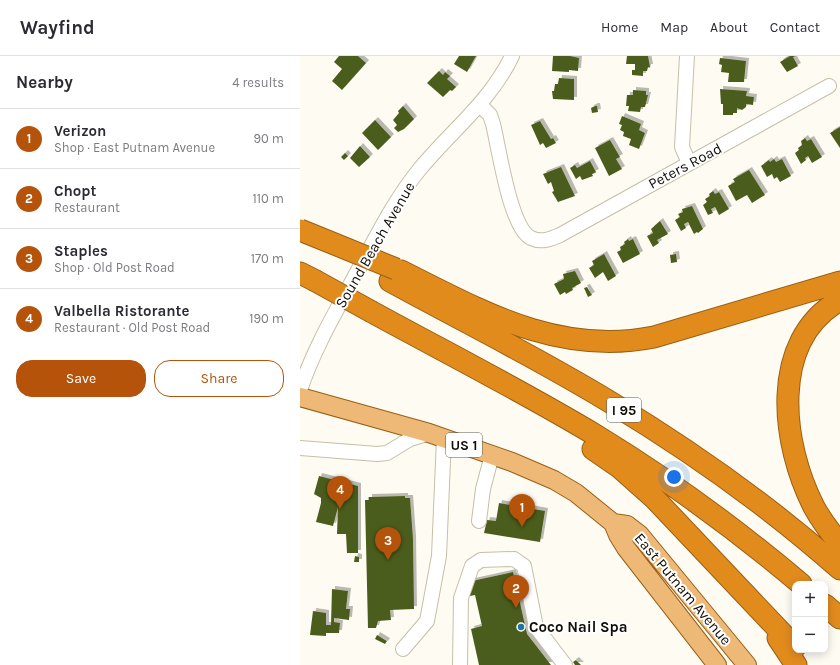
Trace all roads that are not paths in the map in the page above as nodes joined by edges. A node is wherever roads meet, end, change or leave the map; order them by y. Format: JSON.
{"nodes":[{"id":1,"x":512,"y":56,"type":"edge"},
{"id":2,"x":687,"y":56,"type":"edge"},
{"id":3,"x":829,"y":86,"type":"dead end"},
{"id":4,"x":480,"y":105,"type":"junction"},
{"id":5,"x":689,"y":163,"type":"junction"},
{"id":6,"x":300,"y":231,"type":"edge"},
{"id":7,"x":393,"y":275,"type":"junction"},
{"id":8,"x":307,"y":277,"type":"edge"},
{"id":9,"x":840,"y":282,"type":"edge"},
{"id":10,"x":840,"y":300,"type":"edge"},
{"id":11,"x":483,"y":372,"type":"junction"},
{"id":12,"x":300,"y":390,"type":"edge"},
{"id":13,"x":300,"y":397,"type":"edge"},
{"id":14,"x":436,"y":435,"type":"junction"},
{"id":15,"x":300,"y":448,"type":"edge"},
{"id":16,"x":492,"y":455,"type":"junction"},
{"id":17,"x":479,"y":521,"type":"dead end"},
{"id":18,"x":613,"y":522,"type":"junction"},
{"id":19,"x":840,"y":544,"type":"edge"},
{"id":20,"x":840,"y":569,"type":"edge"},
{"id":21,"x":797,"y":581,"type":"edge"},
{"id":22,"x":744,"y":592,"type":"junction"},
{"id":23,"x":828,"y":608,"type":"edge"},
{"id":24,"x":840,"y":618,"type":"edge"},
{"id":25,"x":792,"y":643,"type":"edge"},
{"id":26,"x":403,"y":649,"type":"dead end"},
{"id":27,"x":800,"y":653,"type":"edge"},
{"id":28,"x":460,"y":665,"type":"edge"},
{"id":29,"x":565,"y":665,"type":"edge"},
{"id":30,"x":717,"y":665,"type":"edge"},
{"id":31,"x":747,"y":665,"type":"edge"},
{"id":32,"x":796,"y":665,"type":"edge"},
{"id":33,"x":808,"y":665,"type":"edge"}],
"edges":[{"from":1,"to":4,"type":"street","name":"Sound Beach Avenue"},
{"from":2,"to":5,"type":"street"},
{"from":3,"to":5,"type":"street","name":"Peters Road"},
{"from":4,"to":5,"type":"street","name":"Peters Road"},
{"from":4,"to":12,"type":"street","name":"Sound Beach Avenue"},
{"from":6,"to":7,"type":"highway","bridge":true},
{"from":7,"to":9,"type":"highway"},
{"from":7,"to":20,"type":"highway","number":"I 95"},
{"from":8,"to":11,"type":"highway","number":"I 95","bridge":true},
{"from":10,"to":19,"type":"highway"},
{"from":11,"to":21,"type":"highway","number":"I 95"},
{"from":11,"to":22,"type":"highway"},
{"from":13,"to":14,"type":"main road","name":"East Putnam Avenue","number":"US 1"},
{"from":14,"to":15,"type":"street"},
{"from":14,"to":16,"type":"main road","name":"East Putnam Avenue","number":"US 1"},
{"from":14,"to":26,"type":"street"},
{"from":16,"to":17,"type":"street"},
{"from":16,"to":18,"type":"main road","name":"East Putnam Avenue","number":"US 1"},
{"from":18,"to":30,"type":"main road","name":"East Putnam Avenue","number":"US 1"},
{"from":18,"to":31,"type":"main road","name":"East Putnam Avenue","number":"US 1"},
{"from":22,"to":25,"type":"highway"},
{"from":22,"to":32,"type":"highway"},
{"from":23,"to":24,"type":"highway"},
{"from":27,"to":33,"type":"highway"},
{"from":28,"to":29,"type":"street"}]}
